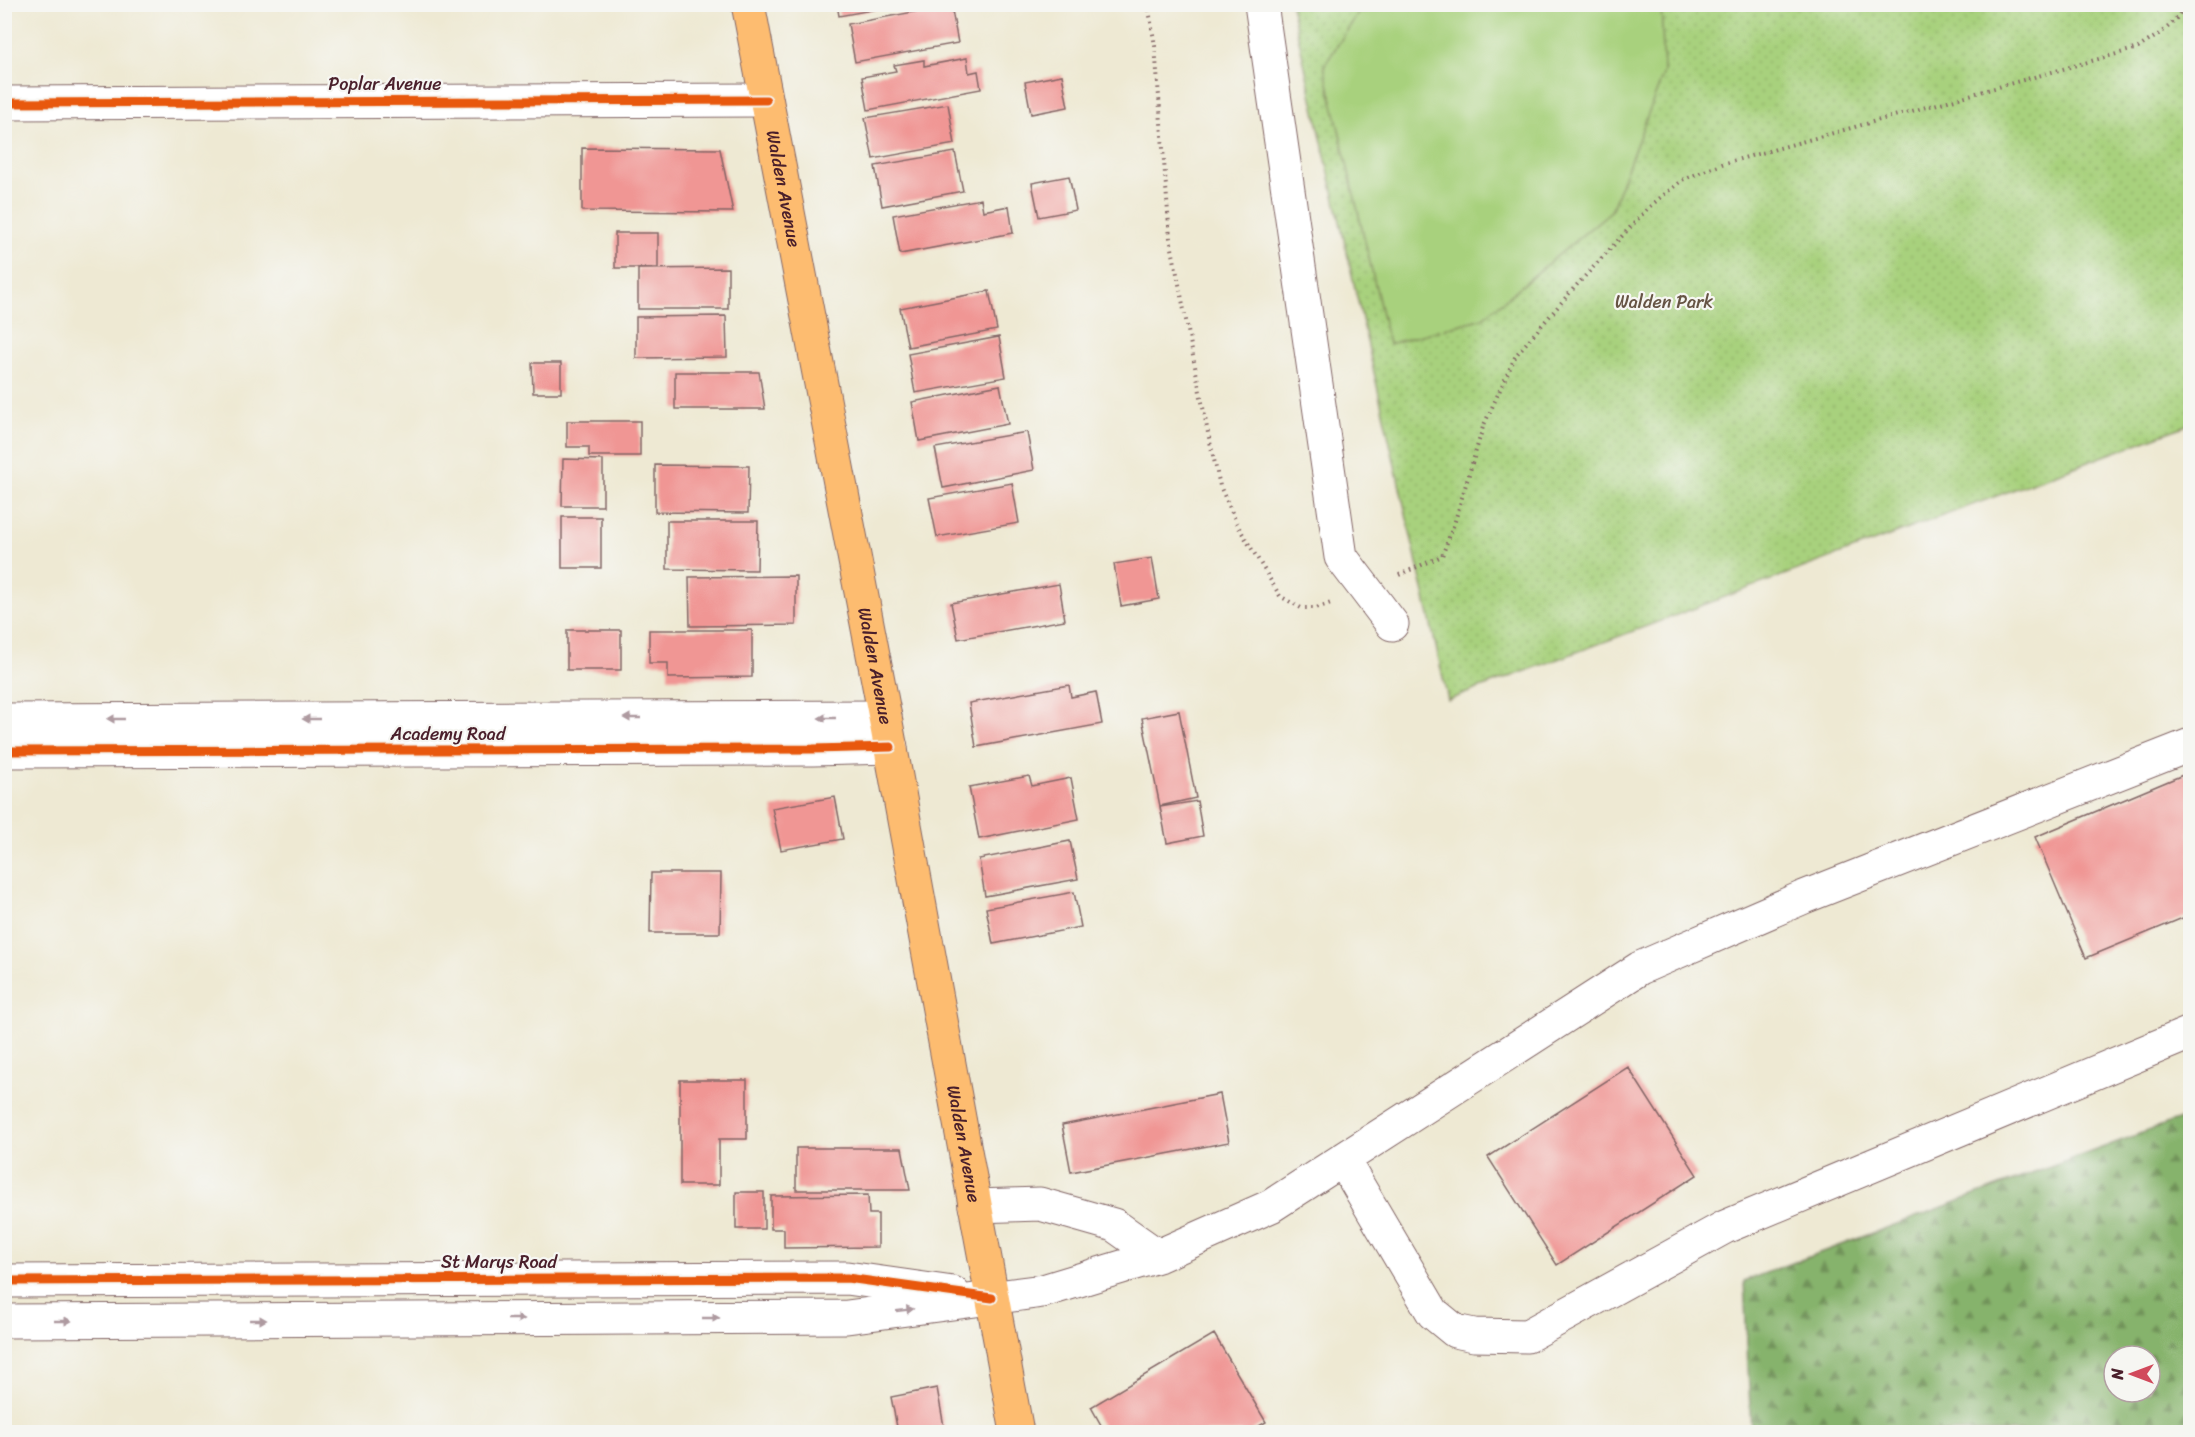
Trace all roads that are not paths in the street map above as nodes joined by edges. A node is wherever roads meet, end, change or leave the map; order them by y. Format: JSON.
{"nodes":[{"id":1,"x":748,"y":4,"type":"edge"},
{"id":2,"x":1261,"y":4,"type":"edge"},
{"id":3,"x":766,"y":100,"type":"junction"},
{"id":4,"x":4,"y":103,"type":"edge"},
{"id":5,"x":1392,"y":624,"type":"dead end"},
{"id":6,"x":4,"y":720,"type":"edge"},
{"id":7,"x":888,"y":732,"type":"junction"},
{"id":8,"x":356,"y":735,"type":"junction"},
{"id":9,"x":2190,"y":745,"type":"edge"},
{"id":10,"x":4,"y":751,"type":"edge"},
{"id":11,"x":2190,"y":1033,"type":"edge"},
{"id":12,"x":1343,"y":1160,"type":"junction"},
{"id":13,"x":975,"y":1206,"type":"junction"},
{"id":14,"x":1158,"y":1256,"type":"junction"},
{"id":15,"x":467,"y":1279,"type":"junction"},
{"id":16,"x":4,"y":1281,"type":"edge"},
{"id":17,"x":992,"y":1298,"type":"junction"},
{"id":18,"x":467,"y":1319,"type":"junction"},
{"id":19,"x":4,"y":1321,"type":"edge"},
{"id":20,"x":1017,"y":1432,"type":"edge"}],
"edges":[{"from":1,"to":3,"type":"main road","name":"Walden Avenue"},
{"from":2,"to":5,"type":"street"},
{"from":3,"to":4,"type":"street","name":"Poplar Avenue"},
{"from":3,"to":7,"type":"main road","name":"Walden Avenue"},
{"from":8,"to":6,"type":"street","name":"Academy Road","one_way":true},
{"from":7,"to":8,"type":"street","name":"Academy Road","one_way":true},
{"from":7,"to":8,"type":"street","name":"Academy Road"},
{"from":7,"to":13,"type":"main road","name":"Walden Avenue"},
{"from":8,"to":10,"type":"street","name":"Academy Road"},
{"from":9,"to":12,"type":"street"},
{"from":11,"to":12,"type":"street"},
{"from":12,"to":14,"type":"street"},
{"from":13,"to":14,"type":"street"},
{"from":13,"to":17,"type":"main road","name":"Walden Avenue"},
{"from":14,"to":17,"type":"street"},
{"from":15,"to":16,"type":"street","name":"St Marys Road"},
{"from":15,"to":17,"type":"street","name":"St Marys Road"},
{"from":15,"to":18,"type":"street"},
{"from":18,"to":17,"type":"street","one_way":true},
{"from":17,"to":20,"type":"main road","name":"Walden Avenue"},
{"from":19,"to":18,"type":"street","one_way":true}]}
